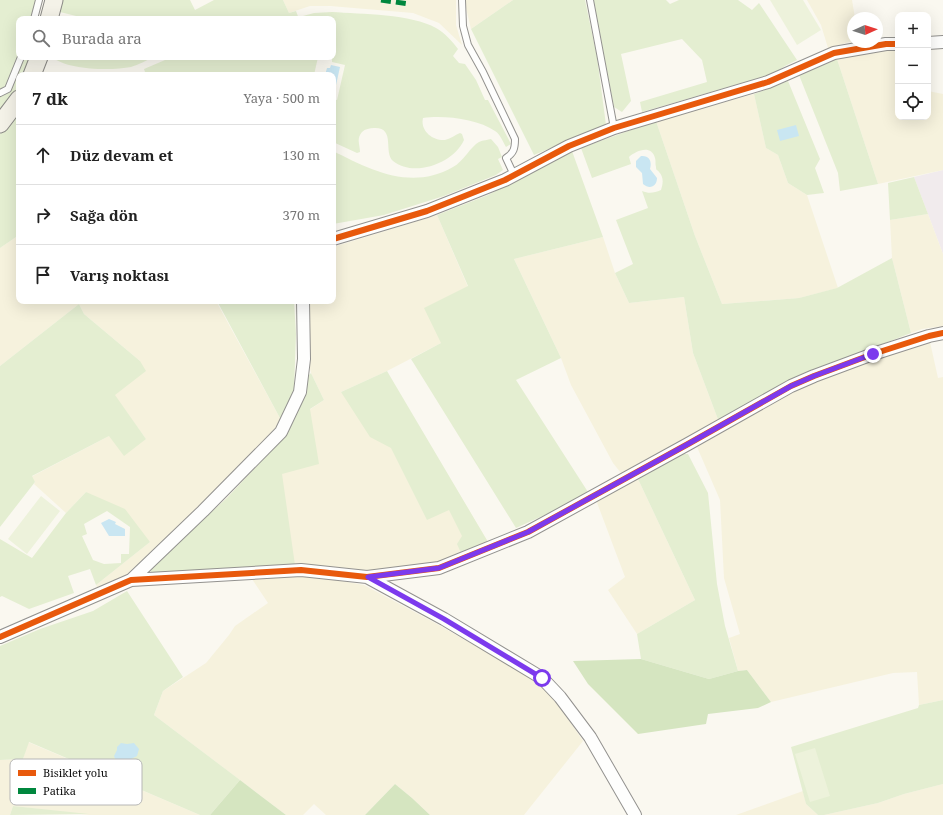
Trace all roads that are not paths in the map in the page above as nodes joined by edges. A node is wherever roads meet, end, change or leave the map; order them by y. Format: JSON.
{"nodes":[{"id":1,"x":39,"y":0,"type":"edge"},
{"id":2,"x":54,"y":0,"type":"edge"},
{"id":3,"x":462,"y":0,"type":"edge"},
{"id":4,"x":590,"y":0,"type":"edge"},
{"id":5,"x":35,"y":16,"type":"edge"},
{"id":6,"x":50,"y":16,"type":"edge"},
{"id":7,"x":943,"y":42,"type":"edge"},
{"id":8,"x":931,"y":43,"type":"edge"},
{"id":9,"x":895,"y":44,"type":"edge"},
{"id":10,"x":20,"y":60,"type":"edge"},
{"id":11,"x":39,"y":60,"type":"edge"},
{"id":12,"x":33,"y":72,"type":"edge"},
{"id":13,"x":0,"y":93,"type":"edge"},
{"id":14,"x":16,"y":103,"type":"edge"},
{"id":15,"x":0,"y":124,"type":"edge"},
{"id":16,"x":614,"y":128,"type":"junction"},
{"id":17,"x":514,"y":175,"type":"junction"},
{"id":18,"x":336,"y":238,"type":"edge"},
{"id":19,"x":303,"y":304,"type":"edge"},
{"id":20,"x":943,"y":333,"type":"edge"},
{"id":21,"x":368,"y":577,"type":"junction"},
{"id":22,"x":131,"y":580,"type":"junction"},
{"id":23,"x":0,"y":637,"type":"edge"},
{"id":24,"x":635,"y":815,"type":"edge"}],
"edges":[{"from":1,"to":5,"type":"lane"},
{"from":2,"to":6,"type":"street"},
{"from":3,"to":17,"type":"lane"},
{"from":4,"to":16,"type":"lane"},
{"from":7,"to":8,"type":"street"},
{"from":9,"to":16,"type":"street"},
{"from":10,"to":13,"type":"lane"},
{"from":11,"to":12,"type":"street"},
{"from":14,"to":15,"type":"street"},
{"from":16,"to":17,"type":"street"},
{"from":17,"to":18,"type":"street"},
{"from":19,"to":22,"type":"street"},
{"from":20,"to":21,"type":"street"},
{"from":21,"to":22,"type":"street"},
{"from":21,"to":24,"type":"street"},
{"from":22,"to":23,"type":"street"}]}
